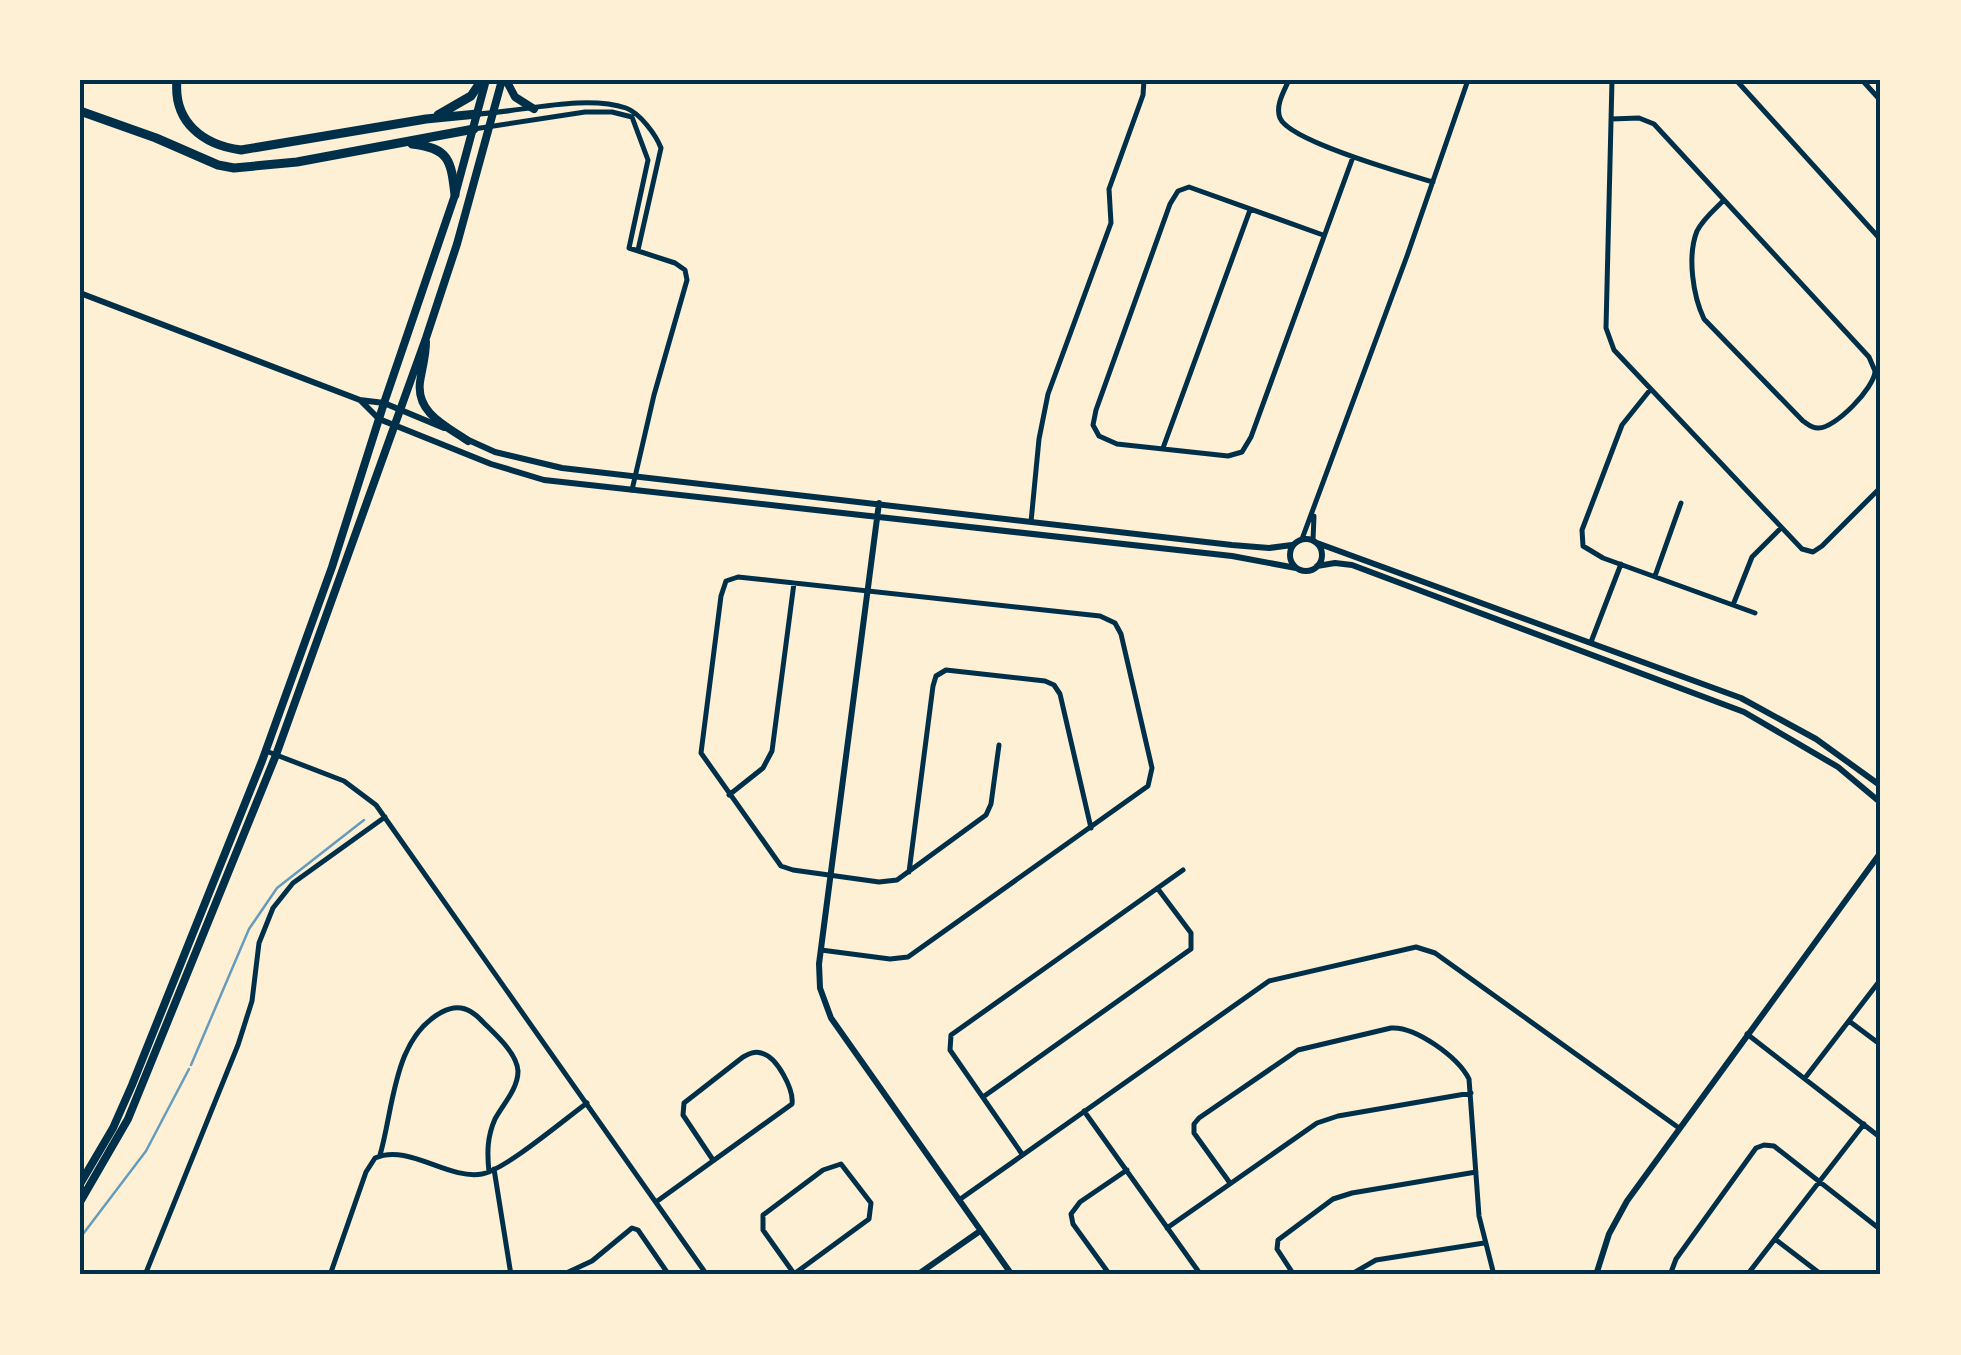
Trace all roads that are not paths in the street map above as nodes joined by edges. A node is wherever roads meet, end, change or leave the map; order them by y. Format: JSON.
{"nodes":[{"id":1,"x":177,"y":80,"type":"edge"},
{"id":2,"x":484,"y":80,"type":"edge"},
{"id":3,"x":504,"y":80,"type":"edge"},
{"id":4,"x":1144,"y":80,"type":"edge"},
{"id":5,"x":1288,"y":80,"type":"edge"},
{"id":6,"x":1468,"y":80,"type":"edge"},
{"id":7,"x":1612,"y":80,"type":"edge"},
{"id":8,"x":1736,"y":80,"type":"edge"},
{"id":9,"x":1862,"y":80,"type":"edge"},
{"id":10,"x":1881,"y":101,"type":"edge"},
{"id":11,"x":534,"y":109,"type":"junction"},
{"id":12,"x":80,"y":111,"type":"edge"},
{"id":13,"x":494,"y":113,"type":"junction"},
{"id":14,"x":477,"y":114,"type":"junction"},
{"id":15,"x":1612,"y":119,"type":"junction"},
{"id":16,"x":426,"y":120,"type":"junction"},
{"id":17,"x":492,"y":125,"type":"junction"},
{"id":18,"x":474,"y":129,"type":"junction"},
{"id":19,"x":394,"y":144,"type":"junction"},
{"id":20,"x":1354,"y":158,"type":"junction"},
{"id":21,"x":1433,"y":182,"type":"junction"},
{"id":22,"x":456,"y":194,"type":"junction"},
{"id":23,"x":1724,"y":200,"type":"junction"},
{"id":24,"x":1250,"y":210,"type":"junction"},
{"id":25,"x":1323,"y":234,"type":"junction"},
{"id":26,"x":1881,"y":240,"type":"edge"},
{"id":27,"x":638,"y":250,"type":"junction"},
{"id":28,"x":80,"y":293,"type":"edge"},
{"id":29,"x":426,"y":338,"type":"junction"},
{"id":30,"x":1650,"y":390,"type":"junction"},
{"id":31,"x":360,"y":400,"type":"junction"},
{"id":32,"x":384,"y":403,"type":"junction"},
{"id":33,"x":399,"y":408,"type":"junction"},
{"id":34,"x":379,"y":419,"type":"junction"},
{"id":35,"x":394,"y":424,"type":"junction"},
{"id":36,"x":468,"y":440,"type":"junction"},
{"id":37,"x":1162,"y":448,"type":"junction"},
{"id":38,"x":636,"y":475,"type":"junction"},
{"id":39,"x":1881,"y":487,"type":"edge"},
{"id":40,"x":631,"y":491,"type":"junction"},
{"id":41,"x":880,"y":503,"type":"junction"},
{"id":42,"x":1681,"y":503,"type":"dead end"},
{"id":43,"x":1314,"y":513,"type":"junction"},
{"id":44,"x":878,"y":517,"type":"junction"},
{"id":45,"x":1031,"y":522,"type":"junction"},
{"id":46,"x":1780,"y":528,"type":"junction"},
{"id":47,"x":1302,"y":538,"type":"junction"},
{"id":48,"x":1315,"y":541,"type":"junction"},
{"id":49,"x":1292,"y":545,"type":"junction"},
{"id":50,"x":1620,"y":564,"type":"junction"},
{"id":51,"x":1317,"y":566,"type":"junction"},
{"id":52,"x":1296,"y":568,"type":"junction"},
{"id":53,"x":1655,"y":576,"type":"junction"},
{"id":54,"x":794,"y":583,"type":"junction"},
{"id":55,"x":869,"y":592,"type":"junction"},
{"id":56,"x":1733,"y":605,"type":"junction"},
{"id":57,"x":1754,"y":613,"type":"dead end"},
{"id":58,"x":1591,"y":642,"type":"junction"},
{"id":59,"x":1000,"y":746,"type":"dead end"},
{"id":60,"x":266,"y":751,"type":"junction"},
{"id":61,"x":276,"y":755,"type":"junction"},
{"id":62,"x":1881,"y":786,"type":"edge"},
{"id":63,"x":729,"y":796,"type":"junction"},
{"id":64,"x":1881,"y":802,"type":"edge"},
{"id":65,"x":385,"y":818,"type":"junction"},
{"id":66,"x":1091,"y":828,"type":"junction"},
{"id":67,"x":1881,"y":844,"type":"edge"},
{"id":68,"x":1881,"y":852,"type":"edge"},
{"id":69,"x":1873,"y":861,"type":"junction"},
{"id":70,"x":1183,"y":870,"type":"dead end"},
{"id":71,"x":909,"y":872,"type":"junction"},
{"id":72,"x":831,"y":875,"type":"junction"},
{"id":73,"x":1158,"y":889,"type":"junction"},
{"id":74,"x":821,"y":950,"type":"junction"},
{"id":75,"x":1881,"y":979,"type":"edge"},
{"id":76,"x":1849,"y":1021,"type":"junction"},
{"id":77,"x":1747,"y":1034,"type":"junction"},
{"id":78,"x":1881,"y":1045,"type":"edge"},
{"id":79,"x":1805,"y":1078,"type":"junction"},
{"id":80,"x":1470,"y":1093,"type":"junction"},
{"id":81,"x":983,"y":1097,"type":"junction"},
{"id":82,"x":587,"y":1103,"type":"junction"},
{"id":83,"x":1084,"y":1111,"type":"junction"},
{"id":84,"x":1864,"y":1124,"type":"junction"},
{"id":85,"x":1680,"y":1128,"type":"junction"},
{"id":86,"x":1881,"y":1138,"type":"edge"},
{"id":87,"x":1022,"y":1154,"type":"junction"},
{"id":88,"x":380,"y":1155,"type":"junction"},
{"id":89,"x":713,"y":1160,"type":"junction"},
{"id":90,"x":1126,"y":1170,"type":"junction"},
{"id":91,"x":492,"y":1171,"type":"junction"},
{"id":92,"x":1476,"y":1172,"type":"junction"},
{"id":93,"x":1820,"y":1182,"type":"junction"},
{"id":94,"x":1230,"y":1183,"type":"junction"},
{"id":95,"x":80,"y":1184,"type":"edge"},
{"id":96,"x":958,"y":1200,"type":"junction"},
{"id":97,"x":80,"y":1202,"type":"edge"},
{"id":98,"x":656,"y":1202,"type":"junction"},
{"id":99,"x":1168,"y":1228,"type":"junction"},
{"id":100,"x":980,"y":1230,"type":"junction"},
{"id":101,"x":1881,"y":1230,"type":"edge"},
{"id":102,"x":1775,"y":1239,"type":"junction"},
{"id":103,"x":1484,"y":1243,"type":"junction"},
{"id":104,"x":794,"y":1274,"type":"edge"},
{"id":105,"x":145,"y":1275,"type":"edge"},
{"id":106,"x":330,"y":1275,"type":"edge"},
{"id":107,"x":511,"y":1275,"type":"edge"},
{"id":108,"x":562,"y":1275,"type":"edge"},
{"id":109,"x":669,"y":1275,"type":"edge"},
{"id":110,"x":708,"y":1275,"type":"edge"},
{"id":111,"x":918,"y":1275,"type":"edge"},
{"id":112,"x":1012,"y":1275,"type":"edge"},
{"id":113,"x":1110,"y":1275,"type":"edge"},
{"id":114,"x":1201,"y":1275,"type":"edge"},
{"id":115,"x":1294,"y":1275,"type":"edge"},
{"id":116,"x":1350,"y":1275,"type":"edge"},
{"id":117,"x":1494,"y":1275,"type":"edge"},
{"id":118,"x":1596,"y":1275,"type":"edge"},
{"id":119,"x":1670,"y":1275,"type":"edge"},
{"id":120,"x":1747,"y":1275,"type":"edge"},
{"id":121,"x":1822,"y":1275,"type":"edge"}],
"edges":[{"from":1,"to":16,"type":"highway"},
{"from":2,"to":14,"type":"main road"},
{"from":2,"to":16,"type":"highway"},
{"from":3,"to":11,"type":"main road"},
{"from":3,"to":13,"type":"main road"},
{"from":4,"to":45,"type":"street"},
{"from":5,"to":20,"type":"street"},
{"from":6,"to":21,"type":"street"},
{"from":7,"to":15,"type":"street"},
{"from":8,"to":26,"type":"street"},
{"from":9,"to":10,"type":"street"},
{"from":11,"to":13,"type":"street"},
{"from":11,"to":27,"type":"street"},
{"from":12,"to":19,"type":"highway"},
{"from":13,"to":14,"type":"street"},
{"from":13,"to":17,"type":"main road"},
{"from":14,"to":16,"type":"highway"},
{"from":14,"to":18,"type":"main road"},
{"from":15,"to":23,"type":"street"},
{"from":15,"to":30,"type":"street"},
{"from":17,"to":18,"type":"street"},
{"from":17,"to":27,"type":"street"},
{"from":17,"to":29,"type":"main road"},
{"from":18,"to":19,"type":"highway"},
{"from":18,"to":22,"type":"main road"},
{"from":19,"to":22,"type":"highway"},
{"from":20,"to":21,"type":"street"},
{"from":20,"to":25,"type":"street"},
{"from":21,"to":43,"type":"street"},
{"from":22,"to":32,"type":"main road"},
{"from":23,"to":23,"type":"street"},
{"from":24,"to":25,"type":"street"},
{"from":24,"to":37,"type":"street"},
{"from":24,"to":37,"type":"street"},
{"from":25,"to":37,"type":"street"},
{"from":27,"to":38,"type":"street"},
{"from":28,"to":31,"type":"street"},
{"from":29,"to":33,"type":"main road"},
{"from":29,"to":36,"type":"main road"},
{"from":30,"to":46,"type":"street"},
{"from":30,"to":50,"type":"street"},
{"from":31,"to":32,"type":"street"},
{"from":31,"to":34,"type":"street"},
{"from":32,"to":33,"type":"street"},
{"from":32,"to":34,"type":"main road"},
{"from":33,"to":35,"type":"main road"},
{"from":33,"to":36,"type":"street"},
{"from":34,"to":35,"type":"street"},
{"from":34,"to":60,"type":"main road"},
{"from":35,"to":40,"type":"street"},
{"from":35,"to":61,"type":"main road"},
{"from":36,"to":38,"type":"street"},
{"from":38,"to":40,"type":"street"},
{"from":38,"to":41,"type":"street"},
{"from":39,"to":46,"type":"street"},
{"from":40,"to":44,"type":"street"},
{"from":41,"to":44,"type":"street"},
{"from":41,"to":45,"type":"street"},
{"from":42,"to":53,"type":"street"},
{"from":43,"to":47,"type":"street"},
{"from":43,"to":48,"type":"street"},
{"from":44,"to":52,"type":"street"},
{"from":44,"to":55,"type":"street"},
{"from":45,"to":49,"type":"street"},
{"from":46,"to":56,"type":"street"},
{"from":47,"to":48,"type":"street"},
{"from":47,"to":49,"type":"street"},
{"from":48,"to":51,"type":"street"},
{"from":48,"to":58,"type":"street"},
{"from":49,"to":52,"type":"street"},
{"from":50,"to":53,"type":"street"},
{"from":50,"to":58,"type":"street"},
{"from":51,"to":52,"type":"street"},
{"from":51,"to":64,"type":"street"},
{"from":53,"to":56,"type":"street"},
{"from":54,"to":55,"type":"street"},
{"from":54,"to":63,"type":"street"},
{"from":54,"to":63,"type":"street"},
{"from":55,"to":66,"type":"street"},
{"from":55,"to":72,"type":"street"},
{"from":56,"to":57,"type":"street"},
{"from":58,"to":62,"type":"street"},
{"from":59,"to":71,"type":"street"},
{"from":60,"to":61,"type":"street"},
{"from":60,"to":95,"type":"main road"},
{"from":61,"to":65,"type":"street"},
{"from":61,"to":97,"type":"main road"},
{"from":63,"to":72,"type":"street"},
{"from":65,"to":82,"type":"street"},
{"from":65,"to":105,"type":"street"},
{"from":66,"to":71,"type":"street"},
{"from":66,"to":74,"type":"street"},
{"from":67,"to":69,"type":"street"},
{"from":68,"to":69,"type":"street"},
{"from":69,"to":77,"type":"street"},
{"from":70,"to":73,"type":"street"},
{"from":71,"to":72,"type":"street"},
{"from":72,"to":74,"type":"street"},
{"from":73,"to":81,"type":"street"},
{"from":73,"to":81,"type":"street"},
{"from":74,"to":96,"type":"street"},
{"from":75,"to":76,"type":"street"},
{"from":76,"to":78,"type":"street"},
{"from":76,"to":79,"type":"street"},
{"from":77,"to":79,"type":"street"},
{"from":77,"to":85,"type":"street"},
{"from":79,"to":84,"type":"street"},
{"from":80,"to":92,"type":"street"},
{"from":80,"to":94,"type":"street"},
{"from":80,"to":94,"type":"street"},
{"from":81,"to":87,"type":"street"},
{"from":82,"to":91,"type":"street"},
{"from":82,"to":98,"type":"street"},
{"from":83,"to":85,"type":"street"},
{"from":83,"to":87,"type":"street"},
{"from":83,"to":90,"type":"street"},
{"from":84,"to":86,"type":"street"},
{"from":84,"to":93,"type":"street"},
{"from":85,"to":118,"type":"street"},
{"from":87,"to":96,"type":"street"},
{"from":88,"to":91,"type":"street"},
{"from":88,"to":91,"type":"street"},
{"from":88,"to":106,"type":"street"},
{"from":89,"to":89,"type":"street"},
{"from":89,"to":98,"type":"street"},
{"from":90,"to":99,"type":"street"},
{"from":90,"to":113,"type":"street"},
{"from":91,"to":107,"type":"street"},
{"from":92,"to":103,"type":"street"},
{"from":92,"to":115,"type":"street"},
{"from":93,"to":101,"type":"street"},
{"from":93,"to":102,"type":"street"},
{"from":93,"to":119,"type":"street"},
{"from":94,"to":99,"type":"street"},
{"from":96,"to":100,"type":"street"},
{"from":98,"to":110,"type":"street"},
{"from":99,"to":114,"type":"street"},
{"from":100,"to":111,"type":"street"},
{"from":100,"to":112,"type":"street"},
{"from":102,"to":120,"type":"street"},
{"from":102,"to":121,"type":"street"},
{"from":103,"to":116,"type":"street"},
{"from":103,"to":117,"type":"street"},
{"from":104,"to":104,"type":"street"},
{"from":108,"to":109,"type":"street"}]}
